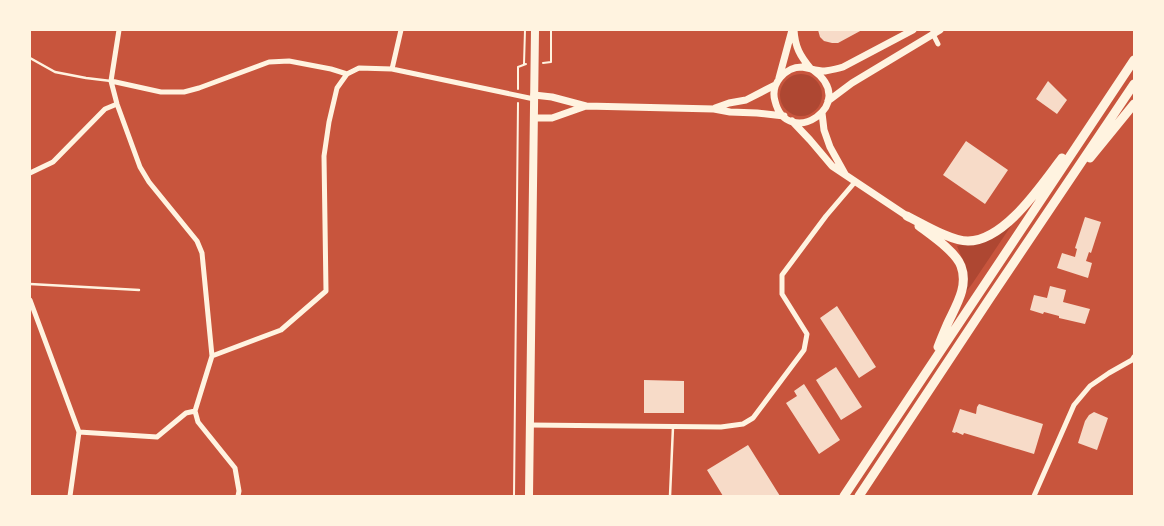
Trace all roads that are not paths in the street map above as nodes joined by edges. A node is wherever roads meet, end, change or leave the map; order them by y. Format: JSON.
{"nodes":[{"id":1,"x":119,"y":30,"type":"edge"},
{"id":2,"x":401,"y":30,"type":"edge"},
{"id":3,"x":534,"y":30,"type":"edge"},
{"id":4,"x":793,"y":30,"type":"edge"},
{"id":5,"x":913,"y":30,"type":"edge"},
{"id":6,"x":940,"y":30,"type":"edge"},
{"id":7,"x":933,"y":32,"type":"edge"},
{"id":8,"x":938,"y":44,"type":"dead end"},
{"id":9,"x":30,"y":58,"type":"edge"},
{"id":10,"x":1134,"y":60,"type":"edge"},
{"id":11,"x":392,"y":69,"type":"junction"},
{"id":12,"x":812,"y":70,"type":"junction"},
{"id":13,"x":346,"y":74,"type":"junction"},
{"id":14,"x":111,"y":81,"type":"junction"},
{"id":15,"x":777,"y":82,"type":"junction"},
{"id":16,"x":1134,"y":84,"type":"edge"},
{"id":17,"x":1115,"y":88,"type":"junction"},
{"id":18,"x":534,"y":97,"type":"junction"},
{"id":19,"x":828,"y":101,"type":"junction"},
{"id":20,"x":117,"y":104,"type":"junction"},
{"id":21,"x":1134,"y":104,"type":"edge"},
{"id":22,"x":586,"y":106,"type":"junction"},
{"id":23,"x":714,"y":109,"type":"junction"},
{"id":24,"x":822,"y":113,"type":"junction"},
{"id":25,"x":784,"y":116,"type":"junction"},
{"id":26,"x":534,"y":118,"type":"junction"},
{"id":27,"x":792,"y":121,"type":"junction"},
{"id":28,"x":30,"y":173,"type":"edge"},
{"id":29,"x":847,"y":176,"type":"junction"},
{"id":30,"x":855,"y":182,"type":"junction"},
{"id":31,"x":1059,"y":194,"type":"junction"},
{"id":32,"x":907,"y":216,"type":"junction"},
{"id":33,"x":30,"y":284,"type":"edge"},
{"id":34,"x":139,"y":290,"type":"dead end"},
{"id":35,"x":30,"y":300,"type":"edge"},
{"id":36,"x":212,"y":356,"type":"junction"},
{"id":37,"x":1134,"y":357,"type":"edge"},
{"id":38,"x":930,"y":366,"type":"junction"},
{"id":39,"x":195,"y":411,"type":"junction"},
{"id":40,"x":530,"y":425,"type":"junction"},
{"id":41,"x":673,"y":427,"type":"junction"},
{"id":42,"x":79,"y":432,"type":"junction"},
{"id":43,"x":70,"y":496,"type":"edge"},
{"id":44,"x":238,"y":496,"type":"edge"},
{"id":45,"x":529,"y":496,"type":"edge"},
{"id":46,"x":670,"y":496,"type":"edge"},
{"id":47,"x":844,"y":496,"type":"edge"},
{"id":48,"x":859,"y":496,"type":"edge"},
{"id":49,"x":1034,"y":496,"type":"edge"}],
"edges":[{"from":1,"to":14,"type":"street"},
{"from":2,"to":11,"type":"street"},
{"from":3,"to":18,"type":"main road"},
{"from":4,"to":12,"type":"street"},
{"from":4,"to":15,"type":"street"},
{"from":5,"to":12,"type":"street"},
{"from":6,"to":7,"type":"street"},
{"from":7,"to":8,"type":"street"},
{"from":7,"to":19,"type":"street"},
{"from":9,"to":14,"type":"lane"},
{"from":10,"to":17,"type":"highway"},
{"from":11,"to":13,"type":"street"},
{"from":11,"to":18,"type":"street"},
{"from":12,"to":15,"type":"street"},
{"from":12,"to":19,"type":"street"},
{"from":13,"to":14,"type":"street"},
{"from":13,"to":36,"type":"street"},
{"from":14,"to":20,"type":"street"},
{"from":15,"to":23,"type":"street"},
{"from":15,"to":25,"type":"street"},
{"from":16,"to":31,"type":"highway"},
{"from":17,"to":32,"type":"highway"},
{"from":17,"to":38,"type":"highway"},
{"from":18,"to":22,"type":"street"},
{"from":18,"to":26,"type":"main road"},
{"from":19,"to":24,"type":"street"},
{"from":20,"to":28,"type":"street"},
{"from":20,"to":36,"type":"street"},
{"from":21,"to":31,"type":"highway"},
{"from":22,"to":23,"type":"street"},
{"from":22,"to":26,"type":"street"},
{"from":23,"to":25,"type":"street"},
{"from":24,"to":27,"type":"street"},
{"from":24,"to":29,"type":"street"},
{"from":25,"to":27,"type":"street"},
{"from":26,"to":40,"type":"main road"},
{"from":27,"to":29,"type":"street"},
{"from":29,"to":30,"type":"street"},
{"from":30,"to":32,"type":"street"},
{"from":30,"to":41,"type":"street"},
{"from":31,"to":48,"type":"highway"},
{"from":32,"to":38,"type":"highway"},
{"from":33,"to":34,"type":"lane"},
{"from":35,"to":42,"type":"street"},
{"from":36,"to":39,"type":"street"},
{"from":37,"to":49,"type":"street"},
{"from":38,"to":47,"type":"highway"},
{"from":39,"to":42,"type":"street"},
{"from":39,"to":44,"type":"street"},
{"from":40,"to":41,"type":"street"},
{"from":40,"to":45,"type":"main road"},
{"from":41,"to":46,"type":"lane"},
{"from":42,"to":43,"type":"street"}]}
